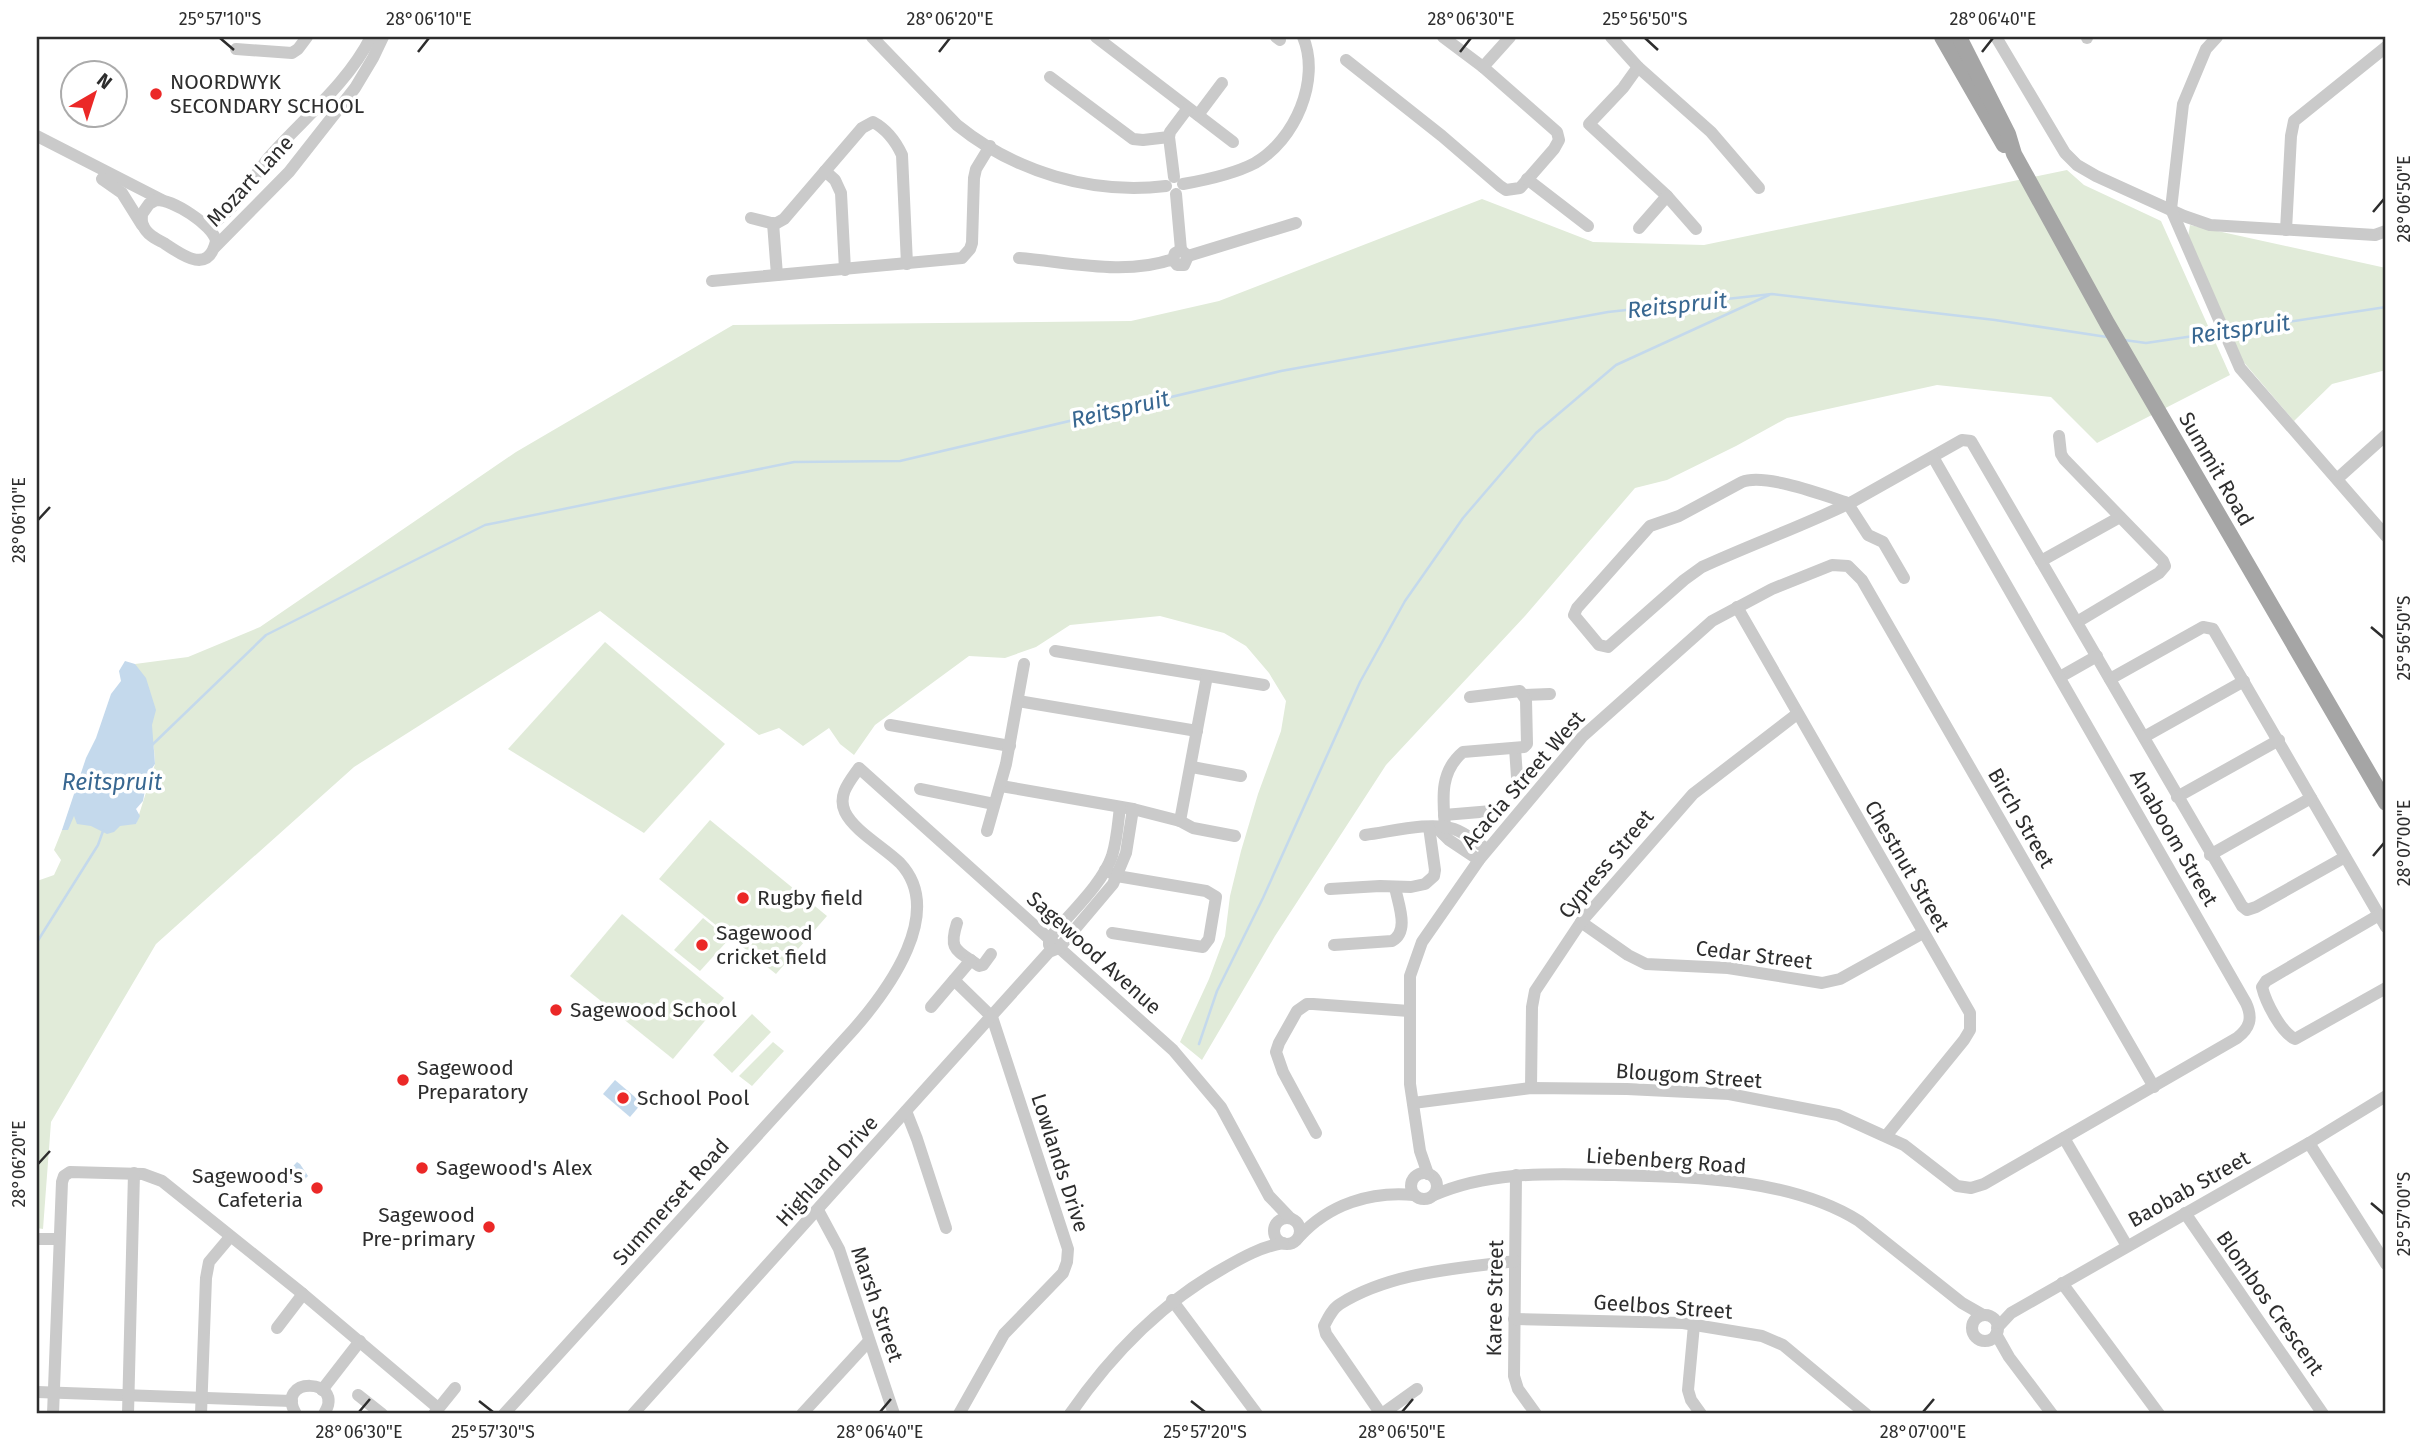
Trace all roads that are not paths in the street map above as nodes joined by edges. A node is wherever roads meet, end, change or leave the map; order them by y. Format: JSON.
{"nodes":[{"id":1,"x":307,"y":37,"type":"edge"},
{"id":2,"x":371,"y":37,"type":"edge"},
{"id":3,"x":383,"y":37,"type":"edge"},
{"id":4,"x":872,"y":37,"type":"edge"},
{"id":5,"x":1096,"y":37,"type":"edge"},
{"id":6,"x":1303,"y":37,"type":"edge"},
{"id":7,"x":1443,"y":37,"type":"edge"},
{"id":8,"x":1510,"y":37,"type":"edge"},
{"id":9,"x":1611,"y":37,"type":"edge"},
{"id":10,"x":1942,"y":37,"type":"edge"},
{"id":11,"x":1959,"y":37,"type":"edge"},
{"id":12,"x":1996,"y":37,"type":"edge"},
{"id":13,"x":2005,"y":37,"type":"edge"},
{"id":14,"x":2217,"y":37,"type":"edge"},
{"id":15,"x":2386,"y":47,"type":"edge"},
{"id":16,"x":236,"y":49,"type":"dead end"},
{"id":17,"x":2009,"y":56,"type":"junction"},
{"id":18,"x":1346,"y":60,"type":"dead end"},
{"id":19,"x":1483,"y":67,"type":"junction"},
{"id":20,"x":1638,"y":67,"type":"junction"},
{"id":21,"x":1051,"y":77,"type":"dead end"},
{"id":22,"x":1222,"y":83,"type":"dead end"},
{"id":23,"x":1193,"y":111,"type":"junction"},
{"id":24,"x":37,"y":136,"type":"edge"},
{"id":25,"x":1169,"y":137,"type":"junction"},
{"id":26,"x":1233,"y":142,"type":"dead end"},
{"id":27,"x":37,"y":145,"type":"edge"},
{"id":28,"x":990,"y":146,"type":"junction"},
{"id":29,"x":2014,"y":154,"type":"junction"},
{"id":30,"x":825,"y":171,"type":"junction"},
{"id":31,"x":1527,"y":179,"type":"junction"},
{"id":32,"x":1175,"y":185,"type":"junction"},
{"id":33,"x":1759,"y":188,"type":"dead end"},
{"id":34,"x":1667,"y":196,"type":"junction"},
{"id":35,"x":162,"y":200,"type":"junction"},
{"id":36,"x":2171,"y":209,"type":"junction"},
{"id":37,"x":751,"y":218,"type":"dead end"},
{"id":38,"x":773,"y":223,"type":"junction"},
{"id":39,"x":1296,"y":223,"type":"dead end"},
{"id":40,"x":143,"y":225,"type":"junction"},
{"id":41,"x":207,"y":225,"type":"junction"},
{"id":42,"x":1588,"y":226,"type":"dead end"},
{"id":43,"x":1639,"y":228,"type":"dead end"},
{"id":44,"x":1696,"y":229,"type":"dead end"},
{"id":45,"x":2286,"y":230,"type":"junction"},
{"id":46,"x":2386,"y":231,"type":"edge"},
{"id":47,"x":215,"y":247,"type":"junction"},
{"id":48,"x":1181,"y":255,"type":"junction"},
{"id":49,"x":1019,"y":258,"type":"dead end"},
{"id":50,"x":907,"y":264,"type":"junction"},
{"id":51,"x":845,"y":270,"type":"junction"},
{"id":52,"x":777,"y":275,"type":"junction"},
{"id":53,"x":712,"y":281,"type":"dead end"},
{"id":54,"x":2386,"y":435,"type":"edge"},
{"id":55,"x":2059,"y":436,"type":"dead end"},
{"id":56,"x":1933,"y":457,"type":"junction"},
{"id":57,"x":2337,"y":479,"type":"junction"},
{"id":58,"x":1848,"y":504,"type":"junction"},
{"id":59,"x":2120,"y":517,"type":"junction"},
{"id":60,"x":2386,"y":536,"type":"edge"},
{"id":61,"x":2041,"y":561,"type":"junction"},
{"id":62,"x":1853,"y":570,"type":"joint"},
{"id":63,"x":1904,"y":578,"type":"dead end"},
{"id":64,"x":1737,"y":607,"type":"junction"},
{"id":65,"x":2077,"y":622,"type":"junction"},
{"id":66,"x":1055,"y":651,"type":"dead end"},
{"id":67,"x":2097,"y":656,"type":"junction"},
{"id":68,"x":1024,"y":664,"type":"dead end"},
{"id":69,"x":1207,"y":676,"type":"junction"},
{"id":70,"x":2060,"y":677,"type":"junction"},
{"id":71,"x":2110,"y":679,"type":"junction"},
{"id":72,"x":2244,"y":681,"type":"junction"},
{"id":73,"x":1264,"y":685,"type":"dead end"},
{"id":74,"x":1550,"y":694,"type":"dead end"},
{"id":75,"x":1524,"y":695,"type":"junction"},
{"id":76,"x":1470,"y":697,"type":"dead end"},
{"id":77,"x":1018,"y":701,"type":"junction"},
{"id":78,"x":1797,"y":714,"type":"junction"},
{"id":79,"x":890,"y":725,"type":"dead end"},
{"id":80,"x":1197,"y":730,"type":"junction"},
{"id":81,"x":2144,"y":737,"type":"junction"},
{"id":82,"x":2279,"y":740,"type":"junction"},
{"id":83,"x":1010,"y":746,"type":"junction"},
{"id":84,"x":1515,"y":748,"type":"junction"},
{"id":85,"x":1192,"y":767,"type":"junction"},
{"id":86,"x":859,"y":768,"type":"joint"},
{"id":87,"x":1241,"y":776,"type":"dead end"},
{"id":88,"x":1517,"y":777,"type":"dead end"},
{"id":89,"x":1001,"y":786,"type":"junction"},
{"id":90,"x":920,"y":789,"type":"dead end"},
{"id":91,"x":2177,"y":797,"type":"junction"},
{"id":92,"x":2311,"y":798,"type":"junction"},
{"id":93,"x":2386,"y":803,"type":"edge"},
{"id":94,"x":994,"y":804,"type":"junction"},
{"id":95,"x":1120,"y":807,"type":"junction"},
{"id":96,"x":1133,"y":809,"type":"junction"},
{"id":97,"x":1492,"y":811,"type":"dead end"},
{"id":98,"x":1180,"y":821,"type":"junction"},
{"id":99,"x":1440,"y":826,"type":"junction"},
{"id":100,"x":987,"y":831,"type":"dead end"},
{"id":101,"x":1365,"y":835,"type":"dead end"},
{"id":102,"x":1235,"y":836,"type":"dead end"},
{"id":103,"x":1475,"y":841,"type":"junction"},
{"id":104,"x":1487,"y":849,"type":"junction"},
{"id":105,"x":1467,"y":853,"type":"junction"},
{"id":106,"x":2210,"y":855,"type":"junction"},
{"id":107,"x":2345,"y":857,"type":"junction"},
{"id":108,"x":1479,"y":860,"type":"junction"},
{"id":109,"x":1111,"y":873,"type":"junction"},
{"id":110,"x":1395,"y":887,"type":"junction"},
{"id":111,"x":1330,"y":889,"type":"dead end"},
{"id":112,"x":2379,"y":915,"type":"junction"},
{"id":113,"x":1581,"y":922,"type":"junction"},
{"id":114,"x":957,"y":923,"type":"dead end"},
{"id":115,"x":2386,"y":927,"type":"edge"},
{"id":116,"x":1112,"y":933,"type":"dead end"},
{"id":117,"x":1923,"y":933,"type":"junction"},
{"id":118,"x":1334,"y":945,"type":"dead end"},
{"id":119,"x":1052,"y":947,"type":"junction"},
{"id":120,"x":991,"y":954,"type":"dead end"},
{"id":121,"x":971,"y":960,"type":"junction"},
{"id":122,"x":954,"y":980,"type":"junction"},
{"id":123,"x":2386,"y":988,"type":"edge"},
{"id":124,"x":2246,"y":1003,"type":"joint"},
{"id":125,"x":931,"y":1007,"type":"dead end"},
{"id":126,"x":1409,"y":1010,"type":"junction"},
{"id":127,"x":992,"y":1017,"type":"junction"},
{"id":128,"x":2154,"y":1087,"type":"junction"},
{"id":129,"x":1531,"y":1088,"type":"junction"},
{"id":130,"x":2386,"y":1096,"type":"edge"},
{"id":131,"x":1413,"y":1102,"type":"junction"},
{"id":132,"x":906,"y":1111,"type":"junction"},
{"id":133,"x":1316,"y":1133,"type":"dead end"},
{"id":134,"x":1886,"y":1136,"type":"junction"},
{"id":135,"x":2064,"y":1138,"type":"junction"},
{"id":136,"x":2309,"y":1143,"type":"junction"},
{"id":137,"x":134,"y":1173,"type":"junction"},
{"id":138,"x":1516,"y":1175,"type":"junction"},
{"id":139,"x":1422,"y":1177,"type":"junction"},
{"id":140,"x":1460,"y":1184,"type":"junction"},
{"id":141,"x":1392,"y":1193,"type":"junction"},
{"id":142,"x":1414,"y":1195,"type":"junction"},
{"id":143,"x":1434,"y":1195,"type":"junction"},
{"id":144,"x":1269,"y":1196,"type":"junction"},
{"id":145,"x":818,"y":1210,"type":"junction"},
{"id":146,"x":2185,"y":1213,"type":"junction"},
{"id":147,"x":1322,"y":1216,"type":"junction"},
{"id":148,"x":1292,"y":1219,"type":"junction"},
{"id":149,"x":946,"y":1228,"type":"dead end"},
{"id":150,"x":1275,"y":1229,"type":"junction"},
{"id":151,"x":230,"y":1237,"type":"junction"},
{"id":152,"x":1299,"y":1237,"type":"junction"},
{"id":153,"x":37,"y":1239,"type":"edge"},
{"id":154,"x":58,"y":1239,"type":"junction"},
{"id":155,"x":1283,"y":1243,"type":"junction"},
{"id":156,"x":2127,"y":1246,"type":"junction"},
{"id":157,"x":1255,"y":1250,"type":"junction"},
{"id":158,"x":1514,"y":1261,"type":"junction"},
{"id":159,"x":2386,"y":1264,"type":"edge"},
{"id":160,"x":2062,"y":1283,"type":"junction"},
{"id":161,"x":303,"y":1294,"type":"junction"},
{"id":162,"x":1172,"y":1300,"type":"junction"},
{"id":163,"x":1962,"y":1303,"type":"junction"},
{"id":164,"x":1514,"y":1319,"type":"junction"},
{"id":165,"x":1992,"y":1323,"type":"junction"},
{"id":166,"x":1972,"y":1324,"type":"junction"},
{"id":167,"x":1694,"y":1325,"type":"junction"},
{"id":168,"x":277,"y":1328,"type":"dead end"},
{"id":169,"x":870,"y":1341,"type":"junction"},
{"id":170,"x":1983,"y":1341,"type":"junction"},
{"id":171,"x":360,"y":1342,"type":"junction"},
{"id":172,"x":2010,"y":1357,"type":"junction"},
{"id":173,"x":455,"y":1388,"type":"dead end"},
{"id":174,"x":1417,"y":1389,"type":"dead end"},
{"id":175,"x":322,"y":1390,"type":"junction"},
{"id":176,"x":37,"y":1392,"type":"edge"},
{"id":177,"x":54,"y":1392,"type":"junction"},
{"id":178,"x":129,"y":1395,"type":"junction"},
{"id":179,"x":358,"y":1395,"type":"dead end"},
{"id":180,"x":202,"y":1396,"type":"junction"},
{"id":181,"x":294,"y":1408,"type":"edge"},
{"id":182,"x":436,"y":1411,"type":"edge"},
{"id":183,"x":54,"y":1414,"type":"edge"},
{"id":184,"x":128,"y":1414,"type":"edge"},
{"id":185,"x":201,"y":1414,"type":"edge"},
{"id":186,"x":324,"y":1414,"type":"edge"},
{"id":187,"x":382,"y":1414,"type":"edge"},
{"id":188,"x":504,"y":1414,"type":"edge"},
{"id":189,"x":633,"y":1414,"type":"edge"},
{"id":190,"x":803,"y":1414,"type":"edge"},
{"id":191,"x":894,"y":1414,"type":"edge"},
{"id":192,"x":959,"y":1414,"type":"edge"},
{"id":193,"x":1070,"y":1414,"type":"edge"},
{"id":194,"x":1257,"y":1414,"type":"edge"},
{"id":195,"x":1382,"y":1414,"type":"edge"},
{"id":196,"x":1536,"y":1414,"type":"edge"},
{"id":197,"x":1701,"y":1414,"type":"edge"},
{"id":198,"x":1866,"y":1414,"type":"edge"},
{"id":199,"x":2052,"y":1414,"type":"edge"},
{"id":200,"x":2159,"y":1414,"type":"edge"},
{"id":201,"x":2323,"y":1414,"type":"edge"}],
"edges":[{"from":1,"to":16,"type":"street"},
{"from":2,"to":41,"type":"street","name":"Mozart Lane"},
{"from":3,"to":47,"type":"street","name":"Mozart Lane"},
{"from":4,"to":28,"type":"street"},
{"from":5,"to":23,"type":"street"},
{"from":6,"to":32,"type":"street"},
{"from":7,"to":19,"type":"street"},
{"from":8,"to":19,"type":"street"},
{"from":9,"to":20,"type":"street"},
{"from":10,"to":29,"type":"main road","name":"Summit Road"},
{"from":11,"to":29,"type":"main road","name":"Summit Road"},
{"from":12,"to":17,"type":"street"},
{"from":13,"to":17,"type":"street"},
{"from":14,"to":36,"type":"street"},
{"from":15,"to":45,"type":"street"},
{"from":17,"to":36,"type":"street"},
{"from":18,"to":31,"type":"street"},
{"from":19,"to":31,"type":"street"},
{"from":20,"to":33,"type":"street"},
{"from":20,"to":34,"type":"street"},
{"from":21,"to":25,"type":"street"},
{"from":22,"to":23,"type":"street"},
{"from":23,"to":25,"type":"street"},
{"from":23,"to":26,"type":"street"},
{"from":24,"to":35,"type":"street"},
{"from":25,"to":32,"type":"street"},
{"from":27,"to":40,"type":"street"},
{"from":28,"to":32,"type":"street"},
{"from":28,"to":50,"type":"street"},
{"from":29,"to":93,"type":"main road","name":"Summit Road"},
{"from":30,"to":38,"type":"street"},
{"from":30,"to":50,"type":"street"},
{"from":30,"to":51,"type":"street"},
{"from":31,"to":42,"type":"street"},
{"from":32,"to":48,"type":"street"},
{"from":34,"to":43,"type":"street"},
{"from":34,"to":44,"type":"street"},
{"from":35,"to":40,"type":"street"},
{"from":35,"to":41,"type":"street"},
{"from":36,"to":45,"type":"street"},
{"from":36,"to":57,"type":"street"},
{"from":37,"to":38,"type":"street"},
{"from":38,"to":52,"type":"street"},
{"from":39,"to":48,"type":"street"},
{"from":40,"to":47,"type":"street"},
{"from":41,"to":47,"type":"street"},
{"from":45,"to":46,"type":"street"},
{"from":48,"to":49,"type":"street"},
{"from":50,"to":51,"type":"street"},
{"from":51,"to":52,"type":"street"},
{"from":52,"to":53,"type":"street"},
{"from":54,"to":57,"type":"street"},
{"from":55,"to":59,"type":"street"},
{"from":56,"to":58,"type":"street"},
{"from":56,"to":61,"type":"street"},
{"from":56,"to":70,"type":"street","name":"Anaboom Street"},
{"from":57,"to":60,"type":"street"},
{"from":58,"to":58,"type":"street"},
{"from":58,"to":63,"type":"street"},
{"from":59,"to":61,"type":"street"},
{"from":59,"to":65,"type":"street"},
{"from":61,"to":65,"type":"street"},
{"from":62,"to":64,"type":"street","name":"Acacia Street West"},
{"from":62,"to":128,"type":"street","name":"Birch Street"},
{"from":64,"to":78,"type":"street","name":"Chestnut Street"},
{"from":64,"to":104,"type":"street","name":"Acacia Street West"},
{"from":65,"to":67,"type":"street"},
{"from":66,"to":69,"type":"street"},
{"from":67,"to":70,"type":"street"},
{"from":67,"to":71,"type":"street"},
{"from":68,"to":77,"type":"street"},
{"from":69,"to":73,"type":"street"},
{"from":69,"to":80,"type":"street"},
{"from":70,"to":124,"type":"street","name":"Anaboom Street"},
{"from":71,"to":72,"type":"street"},
{"from":71,"to":81,"type":"street"},
{"from":72,"to":81,"type":"street"},
{"from":72,"to":82,"type":"street"},
{"from":74,"to":75,"type":"street"},
{"from":75,"to":76,"type":"street"},
{"from":75,"to":84,"type":"street"},
{"from":77,"to":80,"type":"street"},
{"from":77,"to":83,"type":"street"},
{"from":78,"to":113,"type":"street","name":"Cypress Street"},
{"from":78,"to":117,"type":"street","name":"Chestnut Street"},
{"from":79,"to":83,"type":"street"},
{"from":80,"to":85,"type":"street"},
{"from":81,"to":91,"type":"street"},
{"from":82,"to":91,"type":"street"},
{"from":82,"to":92,"type":"street"},
{"from":83,"to":89,"type":"street"},
{"from":84,"to":88,"type":"street"},
{"from":84,"to":99,"type":"street"},
{"from":85,"to":87,"type":"street"},
{"from":85,"to":98,"type":"street"},
{"from":86,"to":119,"type":"street","name":"Sagewood Avenue"},
{"from":86,"to":188,"type":"street","name":"Summerset Road"},
{"from":89,"to":94,"type":"street"},
{"from":89,"to":95,"type":"street"},
{"from":90,"to":94,"type":"street"},
{"from":91,"to":106,"type":"street"},
{"from":92,"to":106,"type":"street"},
{"from":92,"to":107,"type":"street"},
{"from":94,"to":100,"type":"street"},
{"from":95,"to":96,"type":"street"},
{"from":95,"to":109,"type":"street"},
{"from":96,"to":98,"type":"street"},
{"from":96,"to":109,"type":"street"},
{"from":97,"to":99,"type":"street"},
{"from":98,"to":102,"type":"street"},
{"from":99,"to":101,"type":"street"},
{"from":99,"to":103,"type":"street"},
{"from":99,"to":105,"type":"street"},
{"from":99,"to":110,"type":"street"},
{"from":103,"to":104,"type":"street"},
{"from":103,"to":105,"type":"street"},
{"from":104,"to":108,"type":"street","name":"Acacia Street West"},
{"from":105,"to":108,"type":"street"},
{"from":106,"to":107,"type":"street"},
{"from":107,"to":112,"type":"street"},
{"from":108,"to":126,"type":"street","name":"Acacia Street West"},
{"from":109,"to":116,"type":"street"},
{"from":109,"to":119,"type":"street","name":"Highland Drive"},
{"from":110,"to":111,"type":"street"},
{"from":110,"to":118,"type":"street"},
{"from":112,"to":115,"type":"street"},
{"from":112,"to":123,"type":"street"},
{"from":113,"to":117,"type":"street","name":"Cedar Street"},
{"from":113,"to":129,"type":"street","name":"Cypress Street"},
{"from":114,"to":121,"type":"street"},
{"from":117,"to":134,"type":"street","name":"Chestnut Street"},
{"from":119,"to":127,"type":"street","name":"Highland Drive"},
{"from":119,"to":144,"type":"street","name":"Sagewood Avenue"},
{"from":120,"to":121,"type":"street"},
{"from":121,"to":122,"type":"street"},
{"from":122,"to":125,"type":"street"},
{"from":122,"to":127,"type":"street"},
{"from":124,"to":128,"type":"street","name":"Blougom Street"},
{"from":126,"to":131,"type":"street","name":"Acacia Street West"},
{"from":126,"to":133,"type":"street"},
{"from":127,"to":132,"type":"street","name":"Highland Drive"},
{"from":127,"to":192,"type":"street","name":"Lowlands Drive"},
{"from":128,"to":135,"type":"street","name":"Blougom Street"},
{"from":129,"to":131,"type":"street","name":"Blougom Street"},
{"from":129,"to":134,"type":"street","name":"Blougom Street"},
{"from":130,"to":136,"type":"street","name":"Baobab Street"},
{"from":131,"to":139,"type":"street","name":"Acacia Street West"},
{"from":132,"to":145,"type":"street","name":"Highland Drive"},
{"from":132,"to":149,"type":"street"},
{"from":134,"to":135,"type":"street","name":"Blougom Street"},
{"from":135,"to":156,"type":"street"},
{"from":136,"to":146,"type":"street","name":"Baobab Street"},
{"from":136,"to":159,"type":"street"},
{"from":137,"to":151,"type":"street"},
{"from":137,"to":154,"type":"street"},
{"from":137,"to":178,"type":"street"},
{"from":138,"to":140,"type":"street","name":"Liebenberg Road"},
{"from":138,"to":158,"type":"street","name":"Karee Street"},
{"from":138,"to":163,"type":"street","name":"Liebenberg Road"},
{"from":139,"to":140,"type":"street","name":"Liebenberg Road"},
{"from":139,"to":141,"type":"street"},
{"from":139,"to":142,"type":"street"},
{"from":139,"to":143,"type":"street"},
{"from":140,"to":143,"type":"street","name":"Liebenberg Road"},
{"from":141,"to":142,"type":"street"},
{"from":141,"to":147,"type":"street"},
{"from":142,"to":143,"type":"street"},
{"from":144,"to":148,"type":"street","name":"Sagewood Avenue"},
{"from":144,"to":150,"type":"street","name":"Sagewood Avenue"},
{"from":145,"to":169,"type":"street","name":"Marsh Street"},
{"from":145,"to":189,"type":"street","name":"Highland Drive"},
{"from":146,"to":156,"type":"street","name":"Baobab Street"},
{"from":146,"to":201,"type":"street","name":"Blombos Crescent"},
{"from":147,"to":148,"type":"street"},
{"from":147,"to":152,"type":"street"},
{"from":148,"to":150,"type":"street"},
{"from":148,"to":152,"type":"street"},
{"from":150,"to":155,"type":"street"},
{"from":150,"to":157,"type":"street"},
{"from":151,"to":161,"type":"street"},
{"from":151,"to":180,"type":"street"},
{"from":152,"to":155,"type":"street"},
{"from":153,"to":154,"type":"street"},
{"from":154,"to":177,"type":"street"},
{"from":155,"to":157,"type":"street"},
{"from":156,"to":160,"type":"street","name":"Baobab Street"},
{"from":157,"to":162,"type":"street"},
{"from":158,"to":164,"type":"street","name":"Karee Street"},
{"from":158,"to":195,"type":"street"},
{"from":160,"to":165,"type":"street","name":"Baobab Street"},
{"from":160,"to":200,"type":"street"},
{"from":161,"to":168,"type":"street"},
{"from":161,"to":171,"type":"street"},
{"from":162,"to":193,"type":"street"},
{"from":162,"to":194,"type":"street"},
{"from":163,"to":165,"type":"street","name":"Liebenberg Road"},
{"from":163,"to":166,"type":"street","name":"Liebenberg Road"},
{"from":164,"to":167,"type":"street","name":"Geelbos Street"},
{"from":164,"to":196,"type":"street","name":"Karee Street"},
{"from":165,"to":166,"type":"street"},
{"from":165,"to":170,"type":"street"},
{"from":165,"to":172,"type":"street","name":"Liebenberg Road"},
{"from":166,"to":170,"type":"street","name":"Liebenberg Road"},
{"from":167,"to":197,"type":"street"},
{"from":167,"to":198,"type":"street","name":"Geelbos Street"},
{"from":169,"to":190,"type":"street"},
{"from":169,"to":191,"type":"street","name":"Marsh Street"},
{"from":170,"to":172,"type":"street","name":"Liebenberg Road"},
{"from":171,"to":175,"type":"street"},
{"from":171,"to":182,"type":"street"},
{"from":172,"to":199,"type":"street","name":"Liebenberg Road"},
{"from":173,"to":182,"type":"street"},
{"from":174,"to":195,"type":"street"},
{"from":175,"to":181,"type":"street"},
{"from":175,"to":186,"type":"street"},
{"from":176,"to":177,"type":"street"},
{"from":177,"to":178,"type":"street"},
{"from":177,"to":183,"type":"street"},
{"from":178,"to":180,"type":"street"},
{"from":178,"to":184,"type":"street"},
{"from":179,"to":187,"type":"street"},
{"from":180,"to":181,"type":"street"},
{"from":180,"to":185,"type":"street"}]}
